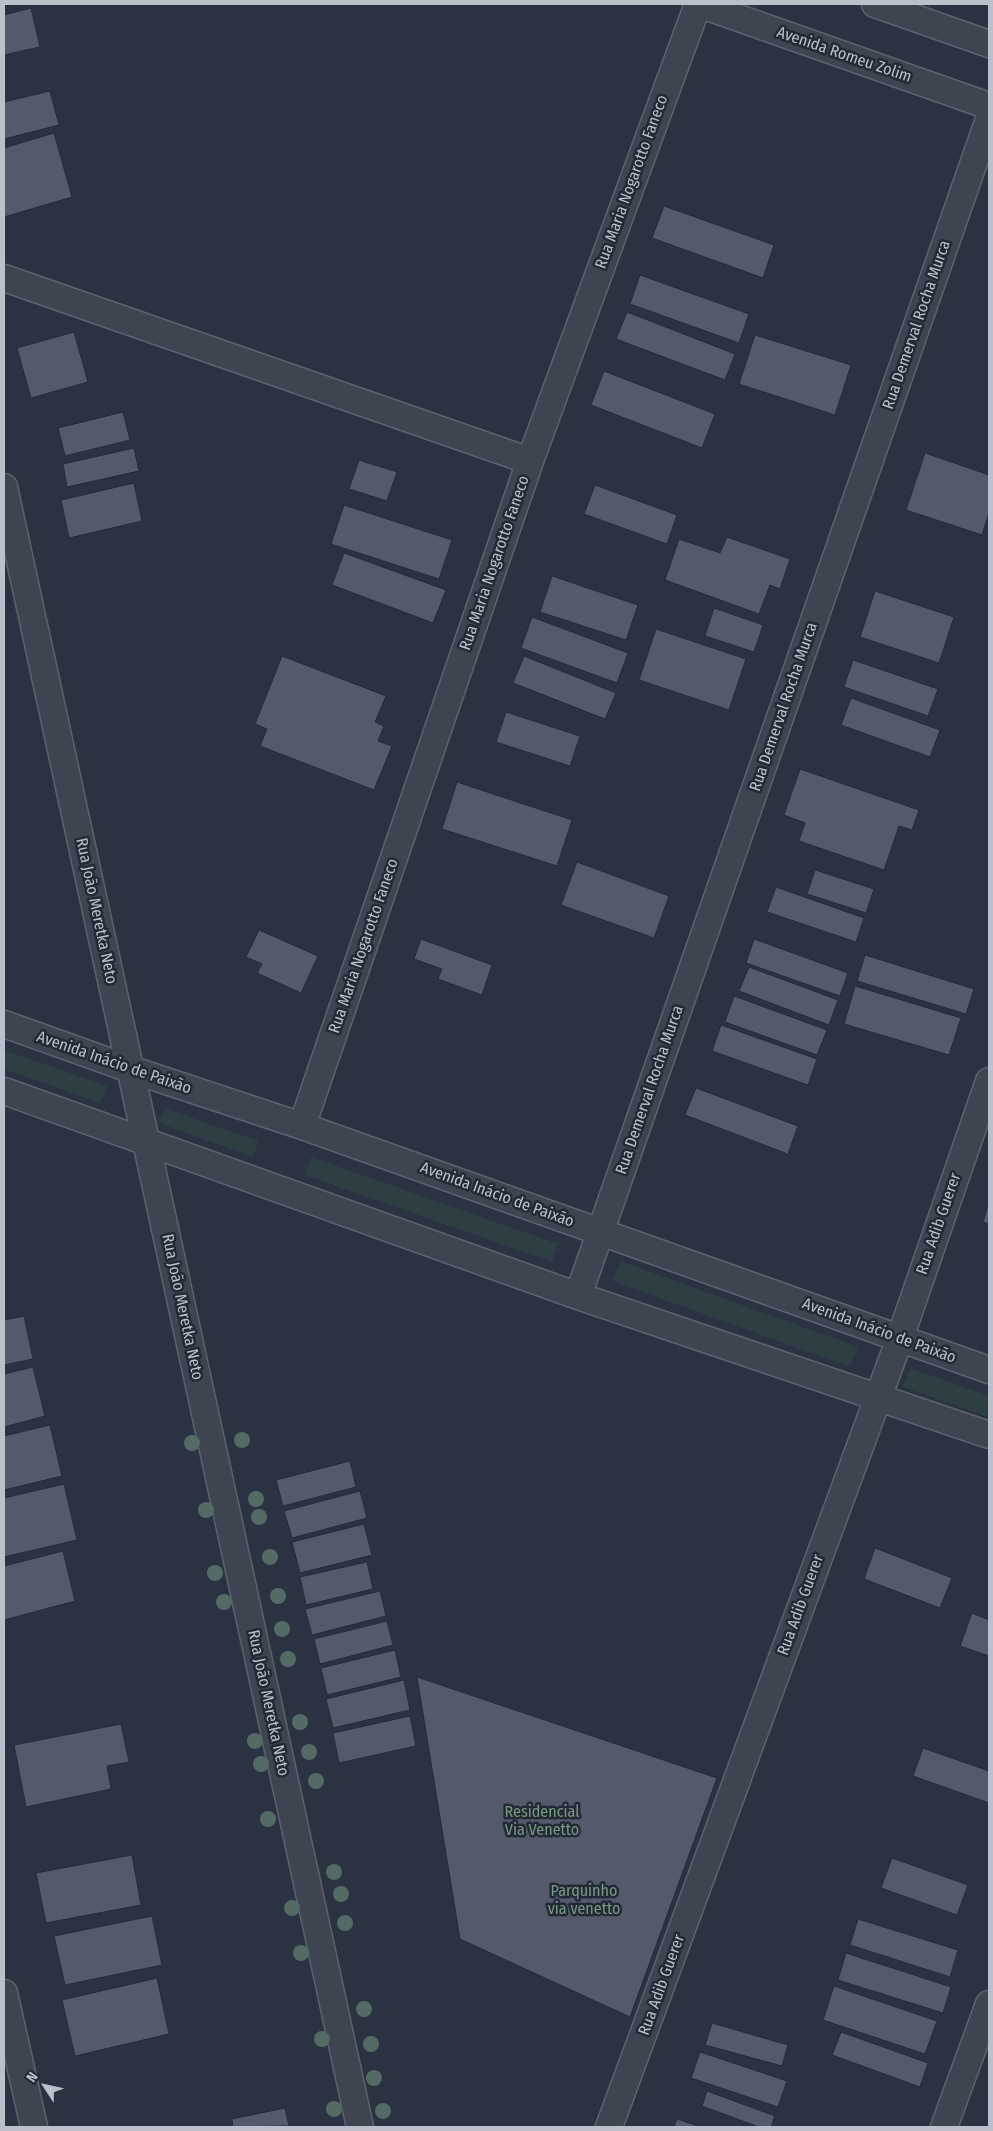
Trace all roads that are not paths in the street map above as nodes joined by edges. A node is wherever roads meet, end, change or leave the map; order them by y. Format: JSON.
{"nodes":[{"id":1,"x":698,"y":4,"type":"edge"},
{"id":2,"x":875,"y":4,"type":"edge"},
{"id":3,"x":989,"y":44,"type":"edge"},
{"id":4,"x":989,"y":106,"type":"edge"},
{"id":5,"x":989,"y":119,"type":"edge"},
{"id":6,"x":4,"y":278,"type":"edge"},
{"id":7,"x":530,"y":461,"type":"junction"},
{"id":8,"x":4,"y":487,"type":"edge"},
{"id":9,"x":4,"y":1024,"type":"edge"},
{"id":10,"x":130,"y":1069,"type":"junction"},
{"id":11,"x":989,"y":1081,"type":"edge"},
{"id":12,"x":4,"y":1091,"type":"edge"},
{"id":13,"x":302,"y":1126,"type":"junction"},
{"id":14,"x":147,"y":1142,"type":"junction"},
{"id":15,"x":600,"y":1232,"type":"junction"},
{"id":16,"x":578,"y":1296,"type":"junction"},
{"id":17,"x":900,"y":1338,"type":"junction"},
{"id":18,"x":989,"y":1370,"type":"edge"},
{"id":19,"x":877,"y":1397,"type":"junction"},
{"id":20,"x":989,"y":1435,"type":"edge"},
{"id":21,"x":4,"y":1994,"type":"edge"},
{"id":22,"x":989,"y":2004,"type":"edge"},
{"id":23,"x":34,"y":2127,"type":"edge"},
{"id":24,"x":360,"y":2127,"type":"edge"},
{"id":25,"x":610,"y":2127,"type":"edge"},
{"id":26,"x":944,"y":2127,"type":"edge"}],
"edges":[{"from":1,"to":4,"type":"street","name":"Avenida Romeu Zolim"},
{"from":1,"to":7,"type":"street","name":"Rua Maria Nogarotto Faneco"},
{"from":2,"to":3,"type":"street"},
{"from":5,"to":15,"type":"street","name":"Rua Demerval Rocha Murca"},
{"from":6,"to":7,"type":"street"},
{"from":7,"to":13,"type":"street","name":"Rua Maria Nogarotto Faneco"},
{"from":8,"to":10,"type":"street","name":"Rua João Meretka Neto"},
{"from":9,"to":10,"type":"street","name":"Avenida Inácio de Paixão"},
{"from":10,"to":13,"type":"street","name":"Avenida Inácio de Paixão"},
{"from":10,"to":14,"type":"street","name":"Rua João Meretka Neto"},
{"from":11,"to":17,"type":"street","name":"Rua Adib Guerer"},
{"from":12,"to":14,"type":"street"},
{"from":13,"to":15,"type":"street","name":"Avenida Inácio de Paixão"},
{"from":14,"to":16,"type":"street"},
{"from":14,"to":24,"type":"street","name":"Rua João Meretka Neto"},
{"from":15,"to":16,"type":"street","name":"Rua Demerval Rocha Murca"},
{"from":15,"to":17,"type":"street","name":"Avenida Inácio de Paixão"},
{"from":16,"to":19,"type":"street"},
{"from":17,"to":18,"type":"street","name":"Avenida Inácio de Paixão"},
{"from":17,"to":19,"type":"street","name":"Rua Adib Guerer"},
{"from":19,"to":20,"type":"street"},
{"from":19,"to":25,"type":"street","name":"Rua Adib Guerer"},
{"from":21,"to":23,"type":"street"},
{"from":22,"to":26,"type":"street"}]}
